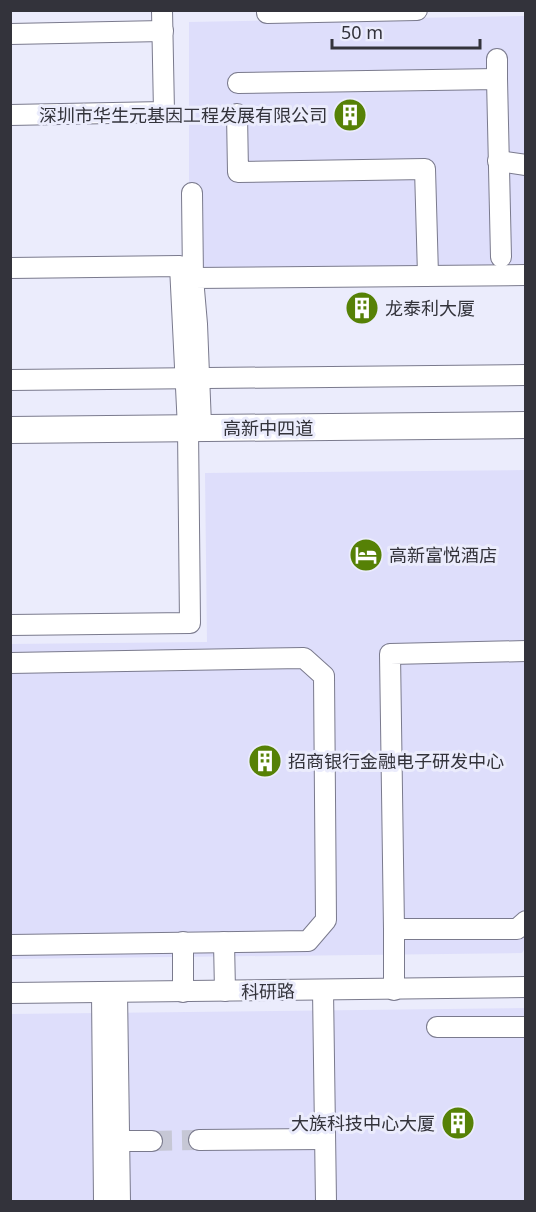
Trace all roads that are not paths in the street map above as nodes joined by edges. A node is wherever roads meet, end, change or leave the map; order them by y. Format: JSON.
{"nodes":[{"id":1,"x":162,"y":10,"type":"edge"},
{"id":2,"x":267,"y":10,"type":"edge"},
{"id":3,"x":417,"y":10,"type":"edge"},
{"id":4,"x":163,"y":31,"type":"junction"},
{"id":5,"x":10,"y":34,"type":"edge"},
{"id":6,"x":497,"y":59,"type":"dead end"},
{"id":7,"x":497,"y":80,"type":"junction"},
{"id":8,"x":238,"y":83,"type":"dead end"},
{"id":9,"x":237,"y":114,"type":"dead end"},
{"id":10,"x":10,"y":115,"type":"edge"},
{"id":11,"x":498,"y":161,"type":"junction"},
{"id":12,"x":525,"y":165,"type":"edge"},
{"id":13,"x":192,"y":194,"type":"dead end"},
{"id":14,"x":501,"y":257,"type":"dead end"},
{"id":15,"x":10,"y":268,"type":"edge"},
{"id":16,"x":428,"y":275,"type":"junction"},
{"id":17,"x":525,"y":276,"type":"edge"},
{"id":18,"x":193,"y":278,"type":"junction"},
{"id":19,"x":525,"y":375,"type":"edge"},
{"id":20,"x":193,"y":378,"type":"junction"},
{"id":21,"x":10,"y":380,"type":"edge"},
{"id":22,"x":525,"y":425,"type":"edge"},
{"id":23,"x":195,"y":428,"type":"junction"},
{"id":24,"x":10,"y":430,"type":"edge"},
{"id":25,"x":10,"y":625,"type":"edge"},
{"id":26,"x":525,"y":651,"type":"edge"},
{"id":27,"x":10,"y":663,"type":"edge"},
{"id":28,"x":525,"y":921,"type":"edge"},
{"id":29,"x":394,"y":929,"type":"junction"},
{"id":30,"x":183,"y":942,"type":"junction"},
{"id":31,"x":224,"y":942,"type":"junction"},
{"id":32,"x":10,"y":945,"type":"edge"},
{"id":33,"x":525,"y":987,"type":"edge"},
{"id":34,"x":323,"y":990,"type":"junction"},
{"id":35,"x":394,"y":990,"type":"junction"},
{"id":36,"x":225,"y":991,"type":"junction"},
{"id":37,"x":109,"y":992,"type":"junction"},
{"id":38,"x":183,"y":992,"type":"junction"},
{"id":39,"x":10,"y":993,"type":"edge"},
{"id":40,"x":525,"y":1026,"type":"edge"},
{"id":41,"x":437,"y":1027,"type":"dead end"},
{"id":42,"x":325,"y":1139,"type":"junction"},
{"id":43,"x":199,"y":1140,"type":"tunnel mouth"},
{"id":44,"x":119,"y":1141,"type":"junction"},
{"id":45,"x":152,"y":1141,"type":"tunnel mouth"},
{"id":46,"x":104,"y":1202,"type":"edge"},
{"id":47,"x":120,"y":1202,"type":"edge"},
{"id":48,"x":326,"y":1202,"type":"edge"}],
"edges":[{"from":1,"to":4,"type":"street"},
{"from":2,"to":3,"type":"street"},
{"from":4,"to":5,"type":"street"},
{"from":4,"to":10,"type":"street"},
{"from":6,"to":7,"type":"street"},
{"from":7,"to":8,"type":"street"},
{"from":7,"to":11,"type":"street"},
{"from":9,"to":16,"type":"street"},
{"from":11,"to":12,"type":"street"},
{"from":11,"to":14,"type":"street"},
{"from":13,"to":18,"type":"street"},
{"from":15,"to":20,"type":"street"},
{"from":16,"to":17,"type":"street"},
{"from":16,"to":18,"type":"street"},
{"from":18,"to":20,"type":"street"},
{"from":19,"to":20,"type":"street"},
{"from":20,"to":21,"type":"street"},
{"from":20,"to":23,"type":"street"},
{"from":22,"to":23,"type":"main road","name":"高新中四道"},
{"from":23,"to":24,"type":"main road","name":"高新中四道"},
{"from":23,"to":25,"type":"street"},
{"from":26,"to":29,"type":"street"},
{"from":27,"to":31,"type":"street"},
{"from":28,"to":29,"type":"street"},
{"from":29,"to":35,"type":"street"},
{"from":30,"to":31,"type":"street"},
{"from":30,"to":32,"type":"street"},
{"from":30,"to":38,"type":"street"},
{"from":31,"to":36,"type":"street"},
{"from":33,"to":35,"type":"street","name":"科研路"},
{"from":34,"to":35,"type":"street","name":"科研路"},
{"from":34,"to":36,"type":"street","name":"科研路"},
{"from":34,"to":42,"type":"street"},
{"from":36,"to":38,"type":"street","name":"科研路"},
{"from":37,"to":38,"type":"street","name":"科研路"},
{"from":37,"to":39,"type":"street","name":"科研路"},
{"from":37,"to":44,"type":"street"},
{"from":37,"to":46,"type":"street"},
{"from":40,"to":41,"type":"street"},
{"from":42,"to":43,"type":"street"},
{"from":42,"to":48,"type":"street"},
{"from":44,"to":45,"type":"street"},
{"from":44,"to":47,"type":"street"}]}
